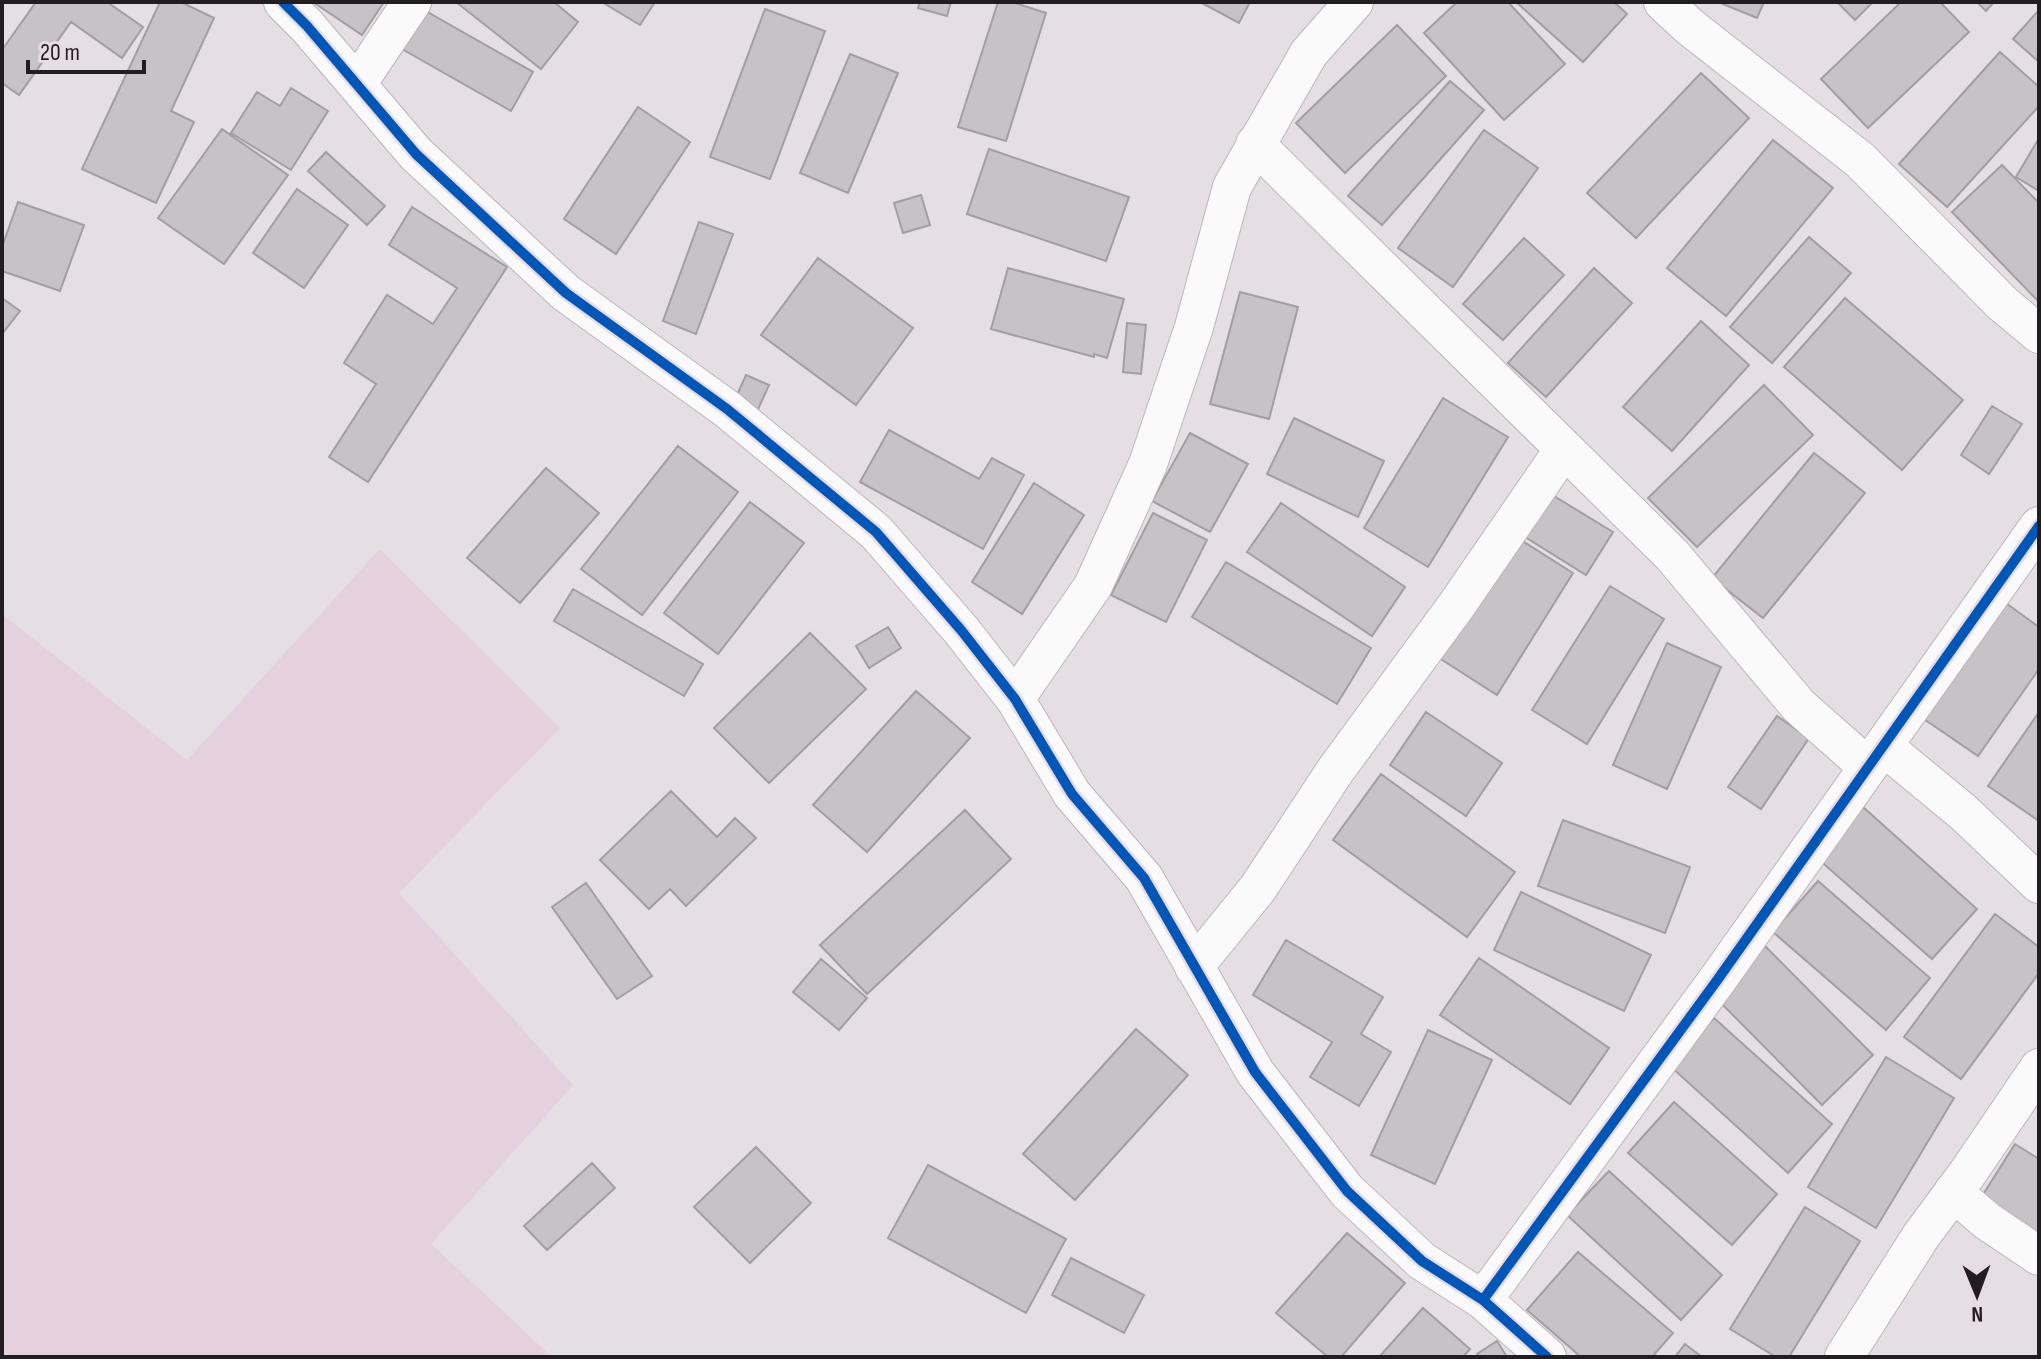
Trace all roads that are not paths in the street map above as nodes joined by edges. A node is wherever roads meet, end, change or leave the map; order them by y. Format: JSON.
{"nodes":[{"id":1,"x":283,"y":2,"type":"edge"},
{"id":2,"x":412,"y":2,"type":"edge"},
{"id":3,"x":1354,"y":2,"type":"edge"},
{"id":4,"x":1663,"y":2,"type":"edge"},
{"id":5,"x":357,"y":84,"type":"junction"},
{"id":6,"x":1255,"y":144,"type":"junction"},
{"id":7,"x":2039,"y":334,"type":"edge"},
{"id":8,"x":1564,"y":449,"type":"junction"},
{"id":9,"x":2035,"y":540,"type":"edge"},
{"id":10,"x":1015,"y":699,"type":"junction"},
{"id":11,"x":1876,"y":756,"type":"junction"},
{"id":12,"x":2039,"y":884,"type":"edge"},
{"id":13,"x":1194,"y":967,"type":"junction"},
{"id":14,"x":2039,"y":1068,"type":"edge"},
{"id":15,"x":1953,"y":1192,"type":"junction"},
{"id":16,"x":2039,"y":1256,"type":"edge"},
{"id":17,"x":1483,"y":1300,"type":"junction"},
{"id":18,"x":1547,"y":1357,"type":"edge"},
{"id":19,"x":1844,"y":1357,"type":"edge"}],
"edges":[{"from":1,"to":5,"type":"street"},
{"from":2,"to":5,"type":"street"},
{"from":3,"to":6,"type":"street"},
{"from":4,"to":7,"type":"street"},
{"from":5,"to":10,"type":"street"},
{"from":6,"to":8,"type":"street"},
{"from":6,"to":10,"type":"street"},
{"from":8,"to":11,"type":"street"},
{"from":8,"to":13,"type":"street"},
{"from":9,"to":11,"type":"street"},
{"from":10,"to":13,"type":"street"},
{"from":11,"to":12,"type":"street"},
{"from":11,"to":17,"type":"street"},
{"from":13,"to":17,"type":"street"},
{"from":14,"to":15,"type":"street"},
{"from":15,"to":16,"type":"street"},
{"from":15,"to":19,"type":"street"},
{"from":17,"to":18,"type":"street"}]}
